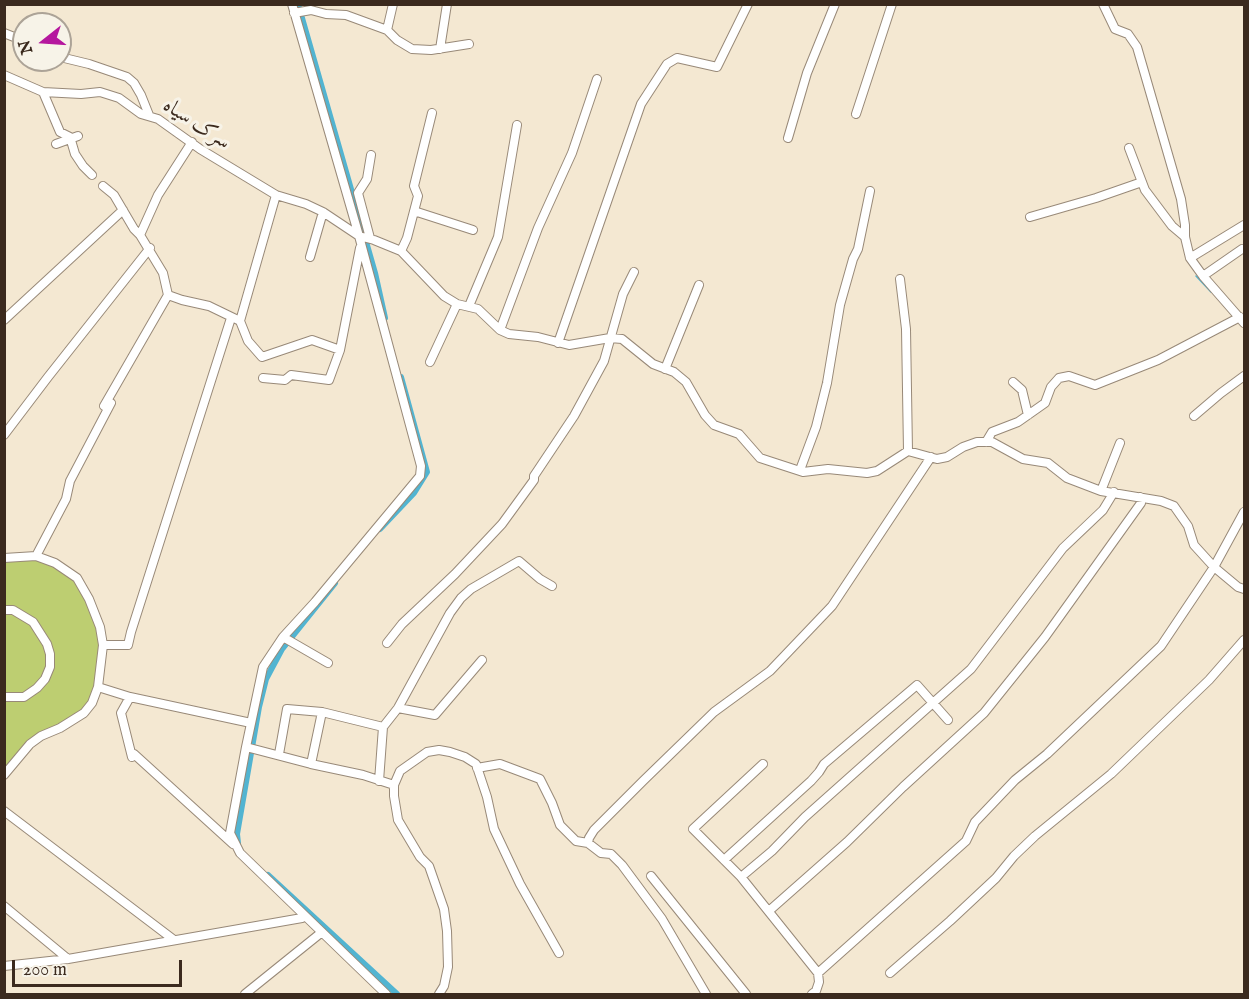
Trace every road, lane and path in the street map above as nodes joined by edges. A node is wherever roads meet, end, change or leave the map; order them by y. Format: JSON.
{"nodes":[{"id":1,"x":344,"y":4,"type":"edge"},
{"id":2,"x":393,"y":4,"type":"edge"},
{"id":3,"x":447,"y":4,"type":"edge"},
{"id":4,"x":748,"y":4,"type":"edge"},
{"id":5,"x":835,"y":4,"type":"edge"},
{"id":6,"x":892,"y":4,"type":"edge"},
{"id":7,"x":1103,"y":4,"type":"edge"},
{"id":8,"x":296,"y":10,"type":"edge"},
{"id":9,"x":343,"y":15,"type":"junction"},
{"id":10,"x":387,"y":30,"type":"junction"},
{"id":11,"x":469,"y":44,"type":"dead end"},
{"id":12,"x":441,"y":49,"type":"junction"},
{"id":13,"x":72,"y":60,"type":"edge"},
{"id":14,"x":4,"y":75,"type":"edge"},
{"id":15,"x":597,"y":79,"type":"dead end"},
{"id":16,"x":43,"y":92,"type":"junction"},
{"id":17,"x":432,"y":113,"type":"dead end"},
{"id":18,"x":149,"y":114,"type":"junction"},
{"id":19,"x":856,"y":114,"type":"dead end"},
{"id":20,"x":517,"y":125,"type":"dead end"},
{"id":21,"x":74,"y":137,"type":"junction"},
{"id":22,"x":788,"y":138,"type":"dead end"},
{"id":23,"x":192,"y":142,"type":"junction"},
{"id":24,"x":56,"y":144,"type":"dead end"},
{"id":25,"x":1129,"y":148,"type":"dead end"},
{"id":26,"x":371,"y":155,"type":"dead end"},
{"id":27,"x":92,"y":175,"type":"dead end"},
{"id":28,"x":1142,"y":182,"type":"junction"},
{"id":29,"x":103,"y":186,"type":"dead end"},
{"id":30,"x":870,"y":191,"type":"dead end"},
{"id":31,"x":276,"y":195,"type":"junction"},
{"id":32,"x":123,"y":210,"type":"junction"},
{"id":33,"x":414,"y":211,"type":"junction"},
{"id":34,"x":323,"y":212,"type":"junction"},
{"id":35,"x":1030,"y":217,"type":"dead end"},
{"id":36,"x":1245,"y":225,"type":"edge"},
{"id":37,"x":472,"y":230,"type":"dead end"},
{"id":38,"x":140,"y":235,"type":"junction"},
{"id":39,"x":1185,"y":237,"type":"junction"},
{"id":40,"x":364,"y":239,"type":"junction"},
{"id":41,"x":150,"y":248,"type":"junction"},
{"id":42,"x":1242,"y":249,"type":"dead end"},
{"id":43,"x":401,"y":251,"type":"junction"},
{"id":44,"x":310,"y":257,"type":"dead end"},
{"id":45,"x":1190,"y":258,"type":"junction"},
{"id":46,"x":634,"y":272,"type":"dead end"},
{"id":47,"x":1203,"y":276,"type":"junction"},
{"id":48,"x":900,"y":279,"type":"dead end"},
{"id":49,"x":699,"y":285,"type":"dead end"},
{"id":50,"x":168,"y":295,"type":"junction"},
{"id":51,"x":457,"y":304,"type":"junction"},
{"id":52,"x":469,"y":306,"type":"junction"},
{"id":53,"x":236,"y":319,"type":"junction"},
{"id":54,"x":4,"y":320,"type":"edge"},
{"id":55,"x":1239,"y":320,"type":"edge"},
{"id":56,"x":500,"y":330,"type":"junction"},
{"id":57,"x":610,"y":338,"type":"junction"},
{"id":58,"x":558,"y":343,"type":"junction"},
{"id":59,"x":340,"y":350,"type":"junction"},
{"id":60,"x":429,"y":362,"type":"dead end"},
{"id":61,"x":665,"y":369,"type":"junction"},
{"id":62,"x":1245,"y":376,"type":"edge"},
{"id":63,"x":262,"y":378,"type":"dead end"},
{"id":64,"x":1013,"y":382,"type":"dead end"},
{"id":65,"x":119,"y":388,"type":"dead end"},
{"id":66,"x":104,"y":406,"type":"dead end"},
{"id":67,"x":1028,"y":415,"type":"junction"},
{"id":68,"x":1194,"y":416,"type":"dead end"},
{"id":69,"x":4,"y":435,"type":"edge"},
{"id":70,"x":986,"y":442,"type":"junction"},
{"id":71,"x":1119,"y":443,"type":"dead end"},
{"id":72,"x":908,"y":451,"type":"junction"},
{"id":73,"x":931,"y":457,"type":"junction"},
{"id":74,"x":800,"y":470,"type":"junction"},
{"id":75,"x":1101,"y":491,"type":"junction"},
{"id":76,"x":1114,"y":492,"type":"junction"},
{"id":77,"x":1140,"y":497,"type":"junction"},
{"id":78,"x":1245,"y":512,"type":"edge"},
{"id":79,"x":36,"y":556,"type":"junction"},
{"id":80,"x":4,"y":558,"type":"edge"},
{"id":81,"x":1214,"y":567,"type":"junction"},
{"id":82,"x":552,"y":586,"type":"dead end"},
{"id":83,"x":1245,"y":589,"type":"edge"},
{"id":84,"x":4,"y":610,"type":"edge"},
{"id":85,"x":287,"y":639,"type":"junction"},
{"id":86,"x":1245,"y":640,"type":"edge"},
{"id":87,"x":387,"y":643,"type":"dead end"},
{"id":88,"x":103,"y":645,"type":"junction"},
{"id":89,"x":482,"y":660,"type":"dead end"},
{"id":90,"x":328,"y":663,"type":"dead end"},
{"id":91,"x":98,"y":687,"type":"junction"},
{"id":92,"x":4,"y":697,"type":"edge"},
{"id":93,"x":130,"y":697,"type":"junction"},
{"id":94,"x":932,"y":704,"type":"junction"},
{"id":95,"x":398,"y":708,"type":"junction"},
{"id":96,"x":322,"y":712,"type":"junction"},
{"id":97,"x":948,"y":720,"type":"dead end"},
{"id":98,"x":251,"y":723,"type":"junction"},
{"id":99,"x":383,"y":727,"type":"junction"},
{"id":100,"x":250,"y":747,"type":"junction"},
{"id":101,"x":279,"y":754,"type":"junction"},
{"id":102,"x":310,"y":764,"type":"junction"},
{"id":103,"x":763,"y":764,"type":"dead end"},
{"id":104,"x":477,"y":768,"type":"junction"},
{"id":105,"x":4,"y":775,"type":"edge"},
{"id":106,"x":379,"y":781,"type":"junction"},
{"id":107,"x":394,"y":785,"type":"junction"},
{"id":108,"x":4,"y":811,"type":"edge"},
{"id":109,"x":588,"y":843,"type":"junction"},
{"id":110,"x":236,"y":846,"type":"junction"},
{"id":111,"x":724,"y":860,"type":"junction"},
{"id":112,"x":651,"y":876,"type":"dead end"},
{"id":113,"x":741,"y":877,"type":"junction"},
{"id":114,"x":4,"y":906,"type":"edge"},
{"id":115,"x":770,"y":910,"type":"junction"},
{"id":116,"x":305,"y":916,"type":"junction"},
{"id":117,"x":322,"y":932,"type":"junction"},
{"id":118,"x":174,"y":940,"type":"junction"},
{"id":119,"x":559,"y":952,"type":"dead end"},
{"id":120,"x":68,"y":959,"type":"junction"},
{"id":121,"x":4,"y":966,"type":"edge"},
{"id":122,"x":818,"y":973,"type":"junction"},
{"id":123,"x":890,"y":973,"type":"dead end"},
{"id":124,"x":815,"y":993,"type":"edge"},
{"id":125,"x":245,"y":994,"type":"edge"},
{"id":126,"x":386,"y":994,"type":"edge"},
{"id":127,"x":439,"y":994,"type":"edge"},
{"id":128,"x":706,"y":994,"type":"edge"},
{"id":129,"x":746,"y":994,"type":"edge"}],
"edges":[{"from":1,"to":9,"type":"street"},
{"from":2,"to":10,"type":"street"},
{"from":3,"to":12,"type":"street"},
{"from":4,"to":58,"type":"street"},
{"from":5,"to":22,"type":"street"},
{"from":6,"to":19,"type":"street"},
{"from":7,"to":39,"type":"street"},
{"from":8,"to":9,"type":"street"},
{"from":8,"to":40,"type":"street"},
{"from":9,"to":10,"type":"street"},
{"from":10,"to":12,"type":"street"},
{"from":11,"to":12,"type":"street"},
{"from":13,"to":18,"type":"street"},
{"from":14,"to":16,"type":"street","name":"سرک سیاه"},
{"from":15,"to":56,"type":"street"},
{"from":16,"to":18,"type":"street","name":"سرک سیاه"},
{"from":16,"to":21,"type":"street"},
{"from":17,"to":33,"type":"street"},
{"from":18,"to":23,"type":"street","name":"سرک سیاه"},
{"from":20,"to":52,"type":"street"},
{"from":21,"to":24,"type":"street"},
{"from":21,"to":27,"type":"street"},
{"from":23,"to":31,"type":"street","name":"سرک سیاه"},
{"from":23,"to":38,"type":"street"},
{"from":25,"to":28,"type":"street"},
{"from":26,"to":40,"type":"street"},
{"from":28,"to":35,"type":"street"},
{"from":28,"to":39,"type":"street"},
{"from":29,"to":32,"type":"street"},
{"from":30,"to":74,"type":"street"},
{"from":31,"to":34,"type":"street","name":"سرک سیاه"},
{"from":31,"to":53,"type":"street"},
{"from":32,"to":38,"type":"street"},
{"from":32,"to":54,"type":"street"},
{"from":33,"to":37,"type":"street"},
{"from":33,"to":43,"type":"street"},
{"from":34,"to":40,"type":"street","name":"سرک سیاه"},
{"from":34,"to":44,"type":"street"},
{"from":36,"to":45,"type":"street"},
{"from":38,"to":41,"type":"street"},
{"from":39,"to":45,"type":"street"},
{"from":40,"to":43,"type":"street","name":"سرک سیاه"},
{"from":40,"to":59,"type":"street"},
{"from":40,"to":85,"type":"street"},
{"from":41,"to":50,"type":"street"},
{"from":41,"to":69,"type":"street"},
{"from":42,"to":47,"type":"street"},
{"from":43,"to":51,"type":"street"},
{"from":45,"to":47,"type":"street"},
{"from":46,"to":57,"type":"street"},
{"from":47,"to":55,"type":"street"},
{"from":48,"to":72,"type":"street"},
{"from":49,"to":61,"type":"street"},
{"from":50,"to":53,"type":"street"},
{"from":50,"to":66,"type":"street"},
{"from":51,"to":52,"type":"street"},
{"from":51,"to":60,"type":"street"},
{"from":52,"to":56,"type":"street"},
{"from":53,"to":59,"type":"street"},
{"from":53,"to":88,"type":"street"},
{"from":55,"to":67,"type":"street"},
{"from":56,"to":58,"type":"street"},
{"from":57,"to":58,"type":"street"},
{"from":57,"to":61,"type":"street"},
{"from":57,"to":87,"type":"street"},
{"from":59,"to":63,"type":"street"},
{"from":61,"to":74,"type":"street"},
{"from":62,"to":68,"type":"street"},
{"from":64,"to":67,"type":"street"},
{"from":65,"to":79,"type":"street"},
{"from":67,"to":70,"type":"street"},
{"from":70,"to":73,"type":"street"},
{"from":70,"to":75,"type":"street"},
{"from":71,"to":75,"type":"street"},
{"from":72,"to":73,"type":"street"},
{"from":72,"to":74,"type":"street"},
{"from":73,"to":109,"type":"street"},
{"from":75,"to":76,"type":"street"},
{"from":76,"to":77,"type":"street"},
{"from":76,"to":94,"type":"street"},
{"from":77,"to":81,"type":"street"},
{"from":77,"to":115,"type":"street"},
{"from":78,"to":81,"type":"street"},
{"from":79,"to":80,"type":"street"},
{"from":79,"to":88,"type":"street"},
{"from":81,"to":83,"type":"street"},
{"from":81,"to":122,"type":"street"},
{"from":82,"to":95,"type":"street"},
{"from":84,"to":92,"type":"street"},
{"from":85,"to":90,"type":"street"},
{"from":85,"to":98,"type":"street"},
{"from":86,"to":123,"type":"street"},
{"from":88,"to":91,"type":"street"},
{"from":89,"to":95,"type":"street"},
{"from":91,"to":93,"type":"street"},
{"from":91,"to":105,"type":"street"},
{"from":93,"to":98,"type":"street"},
{"from":93,"to":110,"type":"street"},
{"from":94,"to":97,"type":"street"},
{"from":94,"to":111,"type":"street"},
{"from":94,"to":113,"type":"street"},
{"from":95,"to":99,"type":"street"},
{"from":96,"to":99,"type":"street"},
{"from":96,"to":101,"type":"street"},
{"from":96,"to":102,"type":"street"},
{"from":98,"to":100,"type":"street"},
{"from":99,"to":106,"type":"street"},
{"from":100,"to":101,"type":"street"},
{"from":100,"to":110,"type":"street"},
{"from":101,"to":102,"type":"street"},
{"from":102,"to":106,"type":"street"},
{"from":103,"to":111,"type":"street"},
{"from":104,"to":107,"type":"street"},
{"from":104,"to":109,"type":"street"},
{"from":104,"to":119,"type":"street"},
{"from":106,"to":107,"type":"street"},
{"from":107,"to":127,"type":"street"},
{"from":108,"to":118,"type":"street"},
{"from":109,"to":128,"type":"street"},
{"from":110,"to":116,"type":"street"},
{"from":111,"to":113,"type":"street"},
{"from":112,"to":129,"type":"street"},
{"from":113,"to":115,"type":"street"},
{"from":114,"to":120,"type":"street"},
{"from":115,"to":122,"type":"street"},
{"from":116,"to":117,"type":"street"},
{"from":116,"to":118,"type":"street"},
{"from":117,"to":125,"type":"street"},
{"from":117,"to":126,"type":"street"},
{"from":118,"to":120,"type":"street"},
{"from":120,"to":121,"type":"street"},
{"from":122,"to":124,"type":"street"}]}
